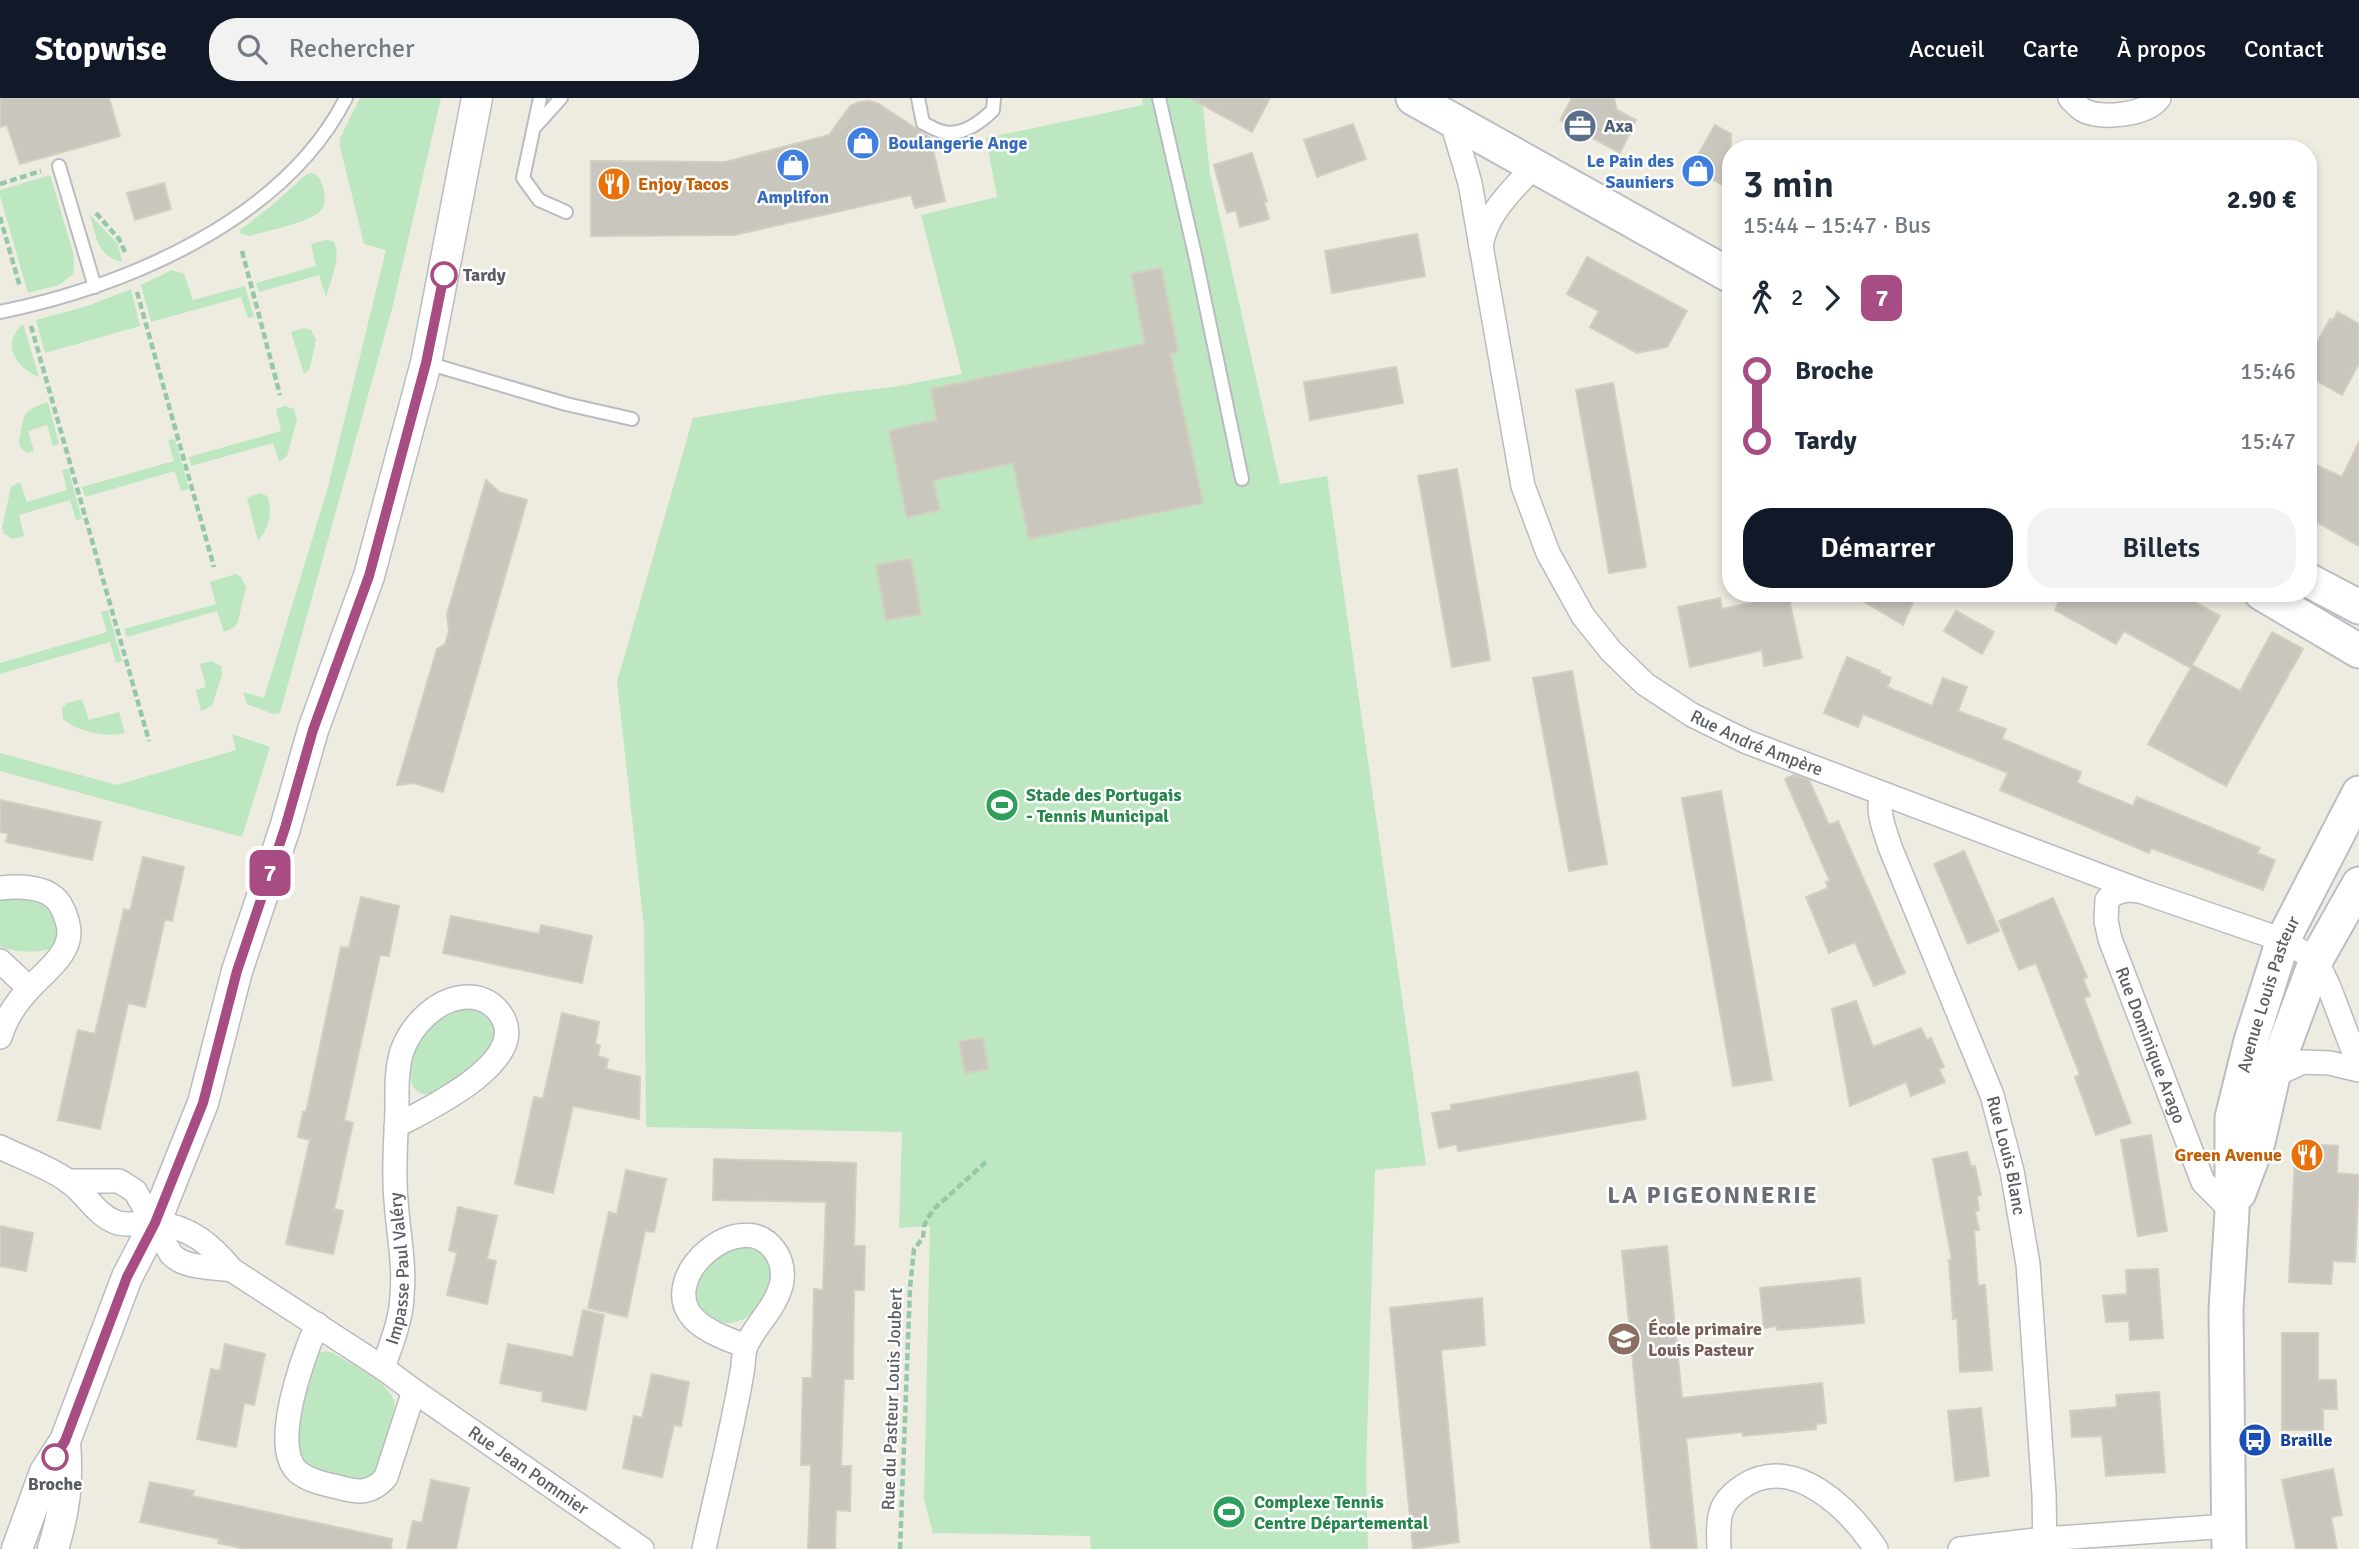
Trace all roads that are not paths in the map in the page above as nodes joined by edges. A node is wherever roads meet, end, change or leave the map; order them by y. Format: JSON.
{"nodes":[{"id":1,"x":346,"y":98,"type":"edge"},
{"id":2,"x":477,"y":98,"type":"edge"},
{"id":3,"x":540,"y":98,"type":"edge"},
{"id":4,"x":561,"y":98,"type":"edge"},
{"id":5,"x":918,"y":98,"type":"edge"},
{"id":6,"x":994,"y":98,"type":"edge"},
{"id":7,"x":1159,"y":98,"type":"edge"},
{"id":8,"x":1413,"y":98,"type":"edge"},
{"id":9,"x":2070,"y":98,"type":"edge"},
{"id":10,"x":2159,"y":98,"type":"edge"},
{"id":11,"x":1451,"y":119,"type":"junction"},
{"id":12,"x":534,"y":128,"type":"junction"},
{"id":13,"x":59,"y":166,"type":"road end"},
{"id":14,"x":1534,"y":166,"type":"junction"},
{"id":15,"x":566,"y":212,"type":"dead end"},
{"id":16,"x":1481,"y":253,"type":"junction"},
{"id":17,"x":1722,"y":271,"type":"edge"},
{"id":18,"x":95,"y":287,"type":"junction"},
{"id":19,"x":0,"y":312,"type":"edge"},
{"id":20,"x":426,"y":363,"type":"junction"},
{"id":21,"x":632,"y":419,"type":"dead end"},
{"id":22,"x":1242,"y":480,"type":"dead end"},
{"id":23,"x":2317,"y":585,"type":"edge"},
{"id":24,"x":2276,"y":602,"type":"edge"},
{"id":25,"x":2359,"y":607,"type":"edge"},
{"id":26,"x":2359,"y":651,"type":"edge"},
{"id":27,"x":2359,"y":793,"type":"edge"},
{"id":28,"x":1882,"y":794,"type":"junction"},
{"id":29,"x":2092,"y":872,"type":"junction"},
{"id":30,"x":2359,"y":884,"type":"edge"},
{"id":31,"x":0,"y":888,"type":"edge"},
{"id":32,"x":2143,"y":892,"type":"junction"},
{"id":33,"x":2106,"y":907,"type":"junction"},
{"id":34,"x":2283,"y":940,"type":"junction"},
{"id":35,"x":2316,"y":960,"type":"junction"},
{"id":36,"x":0,"y":961,"type":"edge"},
{"id":37,"x":29,"y":988,"type":"junction"},
{"id":38,"x":0,"y":1037,"type":"edge"},
{"id":39,"x":2359,"y":1068,"type":"edge"},
{"id":40,"x":2273,"y":1076,"type":"junction"},
{"id":41,"x":396,"y":1126,"type":"junction"},
{"id":42,"x":0,"y":1147,"type":"edge"},
{"id":43,"x":68,"y":1181,"type":"junction"},
{"id":44,"x":2232,"y":1211,"type":"junction"},
{"id":45,"x":155,"y":1223,"type":"junction"},
{"id":46,"x":317,"y":1324,"type":"junction"},
{"id":47,"x":746,"y":1346,"type":"junction"},
{"id":48,"x":383,"y":1367,"type":"junction"},
{"id":49,"x":414,"y":1391,"type":"junction"},
{"id":50,"x":65,"y":1441,"type":"junction"},
{"id":51,"x":2229,"y":1538,"type":"edge"},
{"id":52,"x":2045,"y":1544,"type":"edge"},
{"id":53,"x":17,"y":1549,"type":"edge"},
{"id":54,"x":52,"y":1549,"type":"edge"},
{"id":55,"x":642,"y":1549,"type":"edge"},
{"id":56,"x":704,"y":1549,"type":"edge"},
{"id":57,"x":1718,"y":1549,"type":"edge"},
{"id":58,"x":1876,"y":1549,"type":"edge"},
{"id":59,"x":1959,"y":1549,"type":"edge"}],
"edges":[{"from":1,"to":18,"type":"lane"},
{"from":2,"to":20,"type":"street"},
{"from":3,"to":12,"type":"lane"},
{"from":4,"to":12,"type":"lane"},
{"from":5,"to":6,"type":"lane"},
{"from":7,"to":22,"type":"lane"},
{"from":8,"to":11,"type":"main road"},
{"from":9,"to":10,"type":"street"},
{"from":11,"to":14,"type":"main road"},
{"from":11,"to":16,"type":"street","name":"Rue André Ampère"},
{"from":12,"to":15,"type":"lane"},
{"from":13,"to":18,"type":"lane"},
{"from":14,"to":16,"type":"street","name":"Rue André Ampère"},
{"from":14,"to":17,"type":"main road"},
{"from":16,"to":28,"type":"street","name":"Rue André Ampère"},
{"from":18,"to":19,"type":"lane"},
{"from":20,"to":21,"type":"lane"},
{"from":20,"to":45,"type":"street"},
{"from":23,"to":25,"type":"main road"},
{"from":24,"to":26,"type":"main road"},
{"from":27,"to":34,"type":"main road","name":"Avenue Louis Pasteur"},
{"from":28,"to":29,"type":"street","name":"Rue André Ampère"},
{"from":28,"to":52,"type":"street","name":"Rue Louis Blanc"},
{"from":29,"to":32,"type":"street","name":"Rue André Ampère"},
{"from":29,"to":33,"type":"street","name":"Rue Dominique Arago"},
{"from":30,"to":35,"type":"main road","name":"Avenue Louis Pasteur"},
{"from":31,"to":37,"type":"street"},
{"from":32,"to":33,"type":"street"},
{"from":32,"to":34,"type":"street","name":"Rue André Ampère"},
{"from":33,"to":44,"type":"street","name":"Rue Dominique Arago"},
{"from":34,"to":35,"type":"street","name":"Rue André Ampère"},
{"from":34,"to":44,"type":"main road","name":"Avenue Louis Pasteur"},
{"from":35,"to":39,"type":"street"},
{"from":35,"to":40,"type":"main road","name":"Avenue Louis Pasteur"},
{"from":36,"to":37,"type":"street"},
{"from":37,"to":38,"type":"street"},
{"from":39,"to":40,"type":"street"},
{"from":40,"to":44,"type":"main road","name":"Avenue Louis Pasteur"},
{"from":41,"to":41,"type":"street","name":"Impasse Paul Valéry"},
{"from":41,"to":48,"type":"street","name":"Impasse Paul Valéry"},
{"from":42,"to":43,"type":"street","name":"Rue Jean Pommier"},
{"from":43,"to":45,"type":"street","name":"Rue Jean Pommier"},
{"from":43,"to":45,"type":"street","name":"Rue Jean Pommier"},
{"from":44,"to":51,"type":"main road","name":"Avenue Louis Pasteur"},
{"from":45,"to":46,"type":"street","name":"Rue Jean Pommier"},
{"from":45,"to":50,"type":"street"},
{"from":46,"to":48,"type":"street","name":"Rue Jean Pommier"},
{"from":46,"to":49,"type":"street"},
{"from":47,"to":47,"type":"street"},
{"from":47,"to":56,"type":"street"},
{"from":48,"to":49,"type":"street","name":"Rue Jean Pommier"},
{"from":49,"to":55,"type":"street","name":"Rue Jean Pommier"},
{"from":50,"to":53,"type":"street"},
{"from":50,"to":54,"type":"street"},
{"from":51,"to":52,"type":"street"},
{"from":52,"to":59,"type":"street"},
{"from":57,"to":58,"type":"street"}]}
